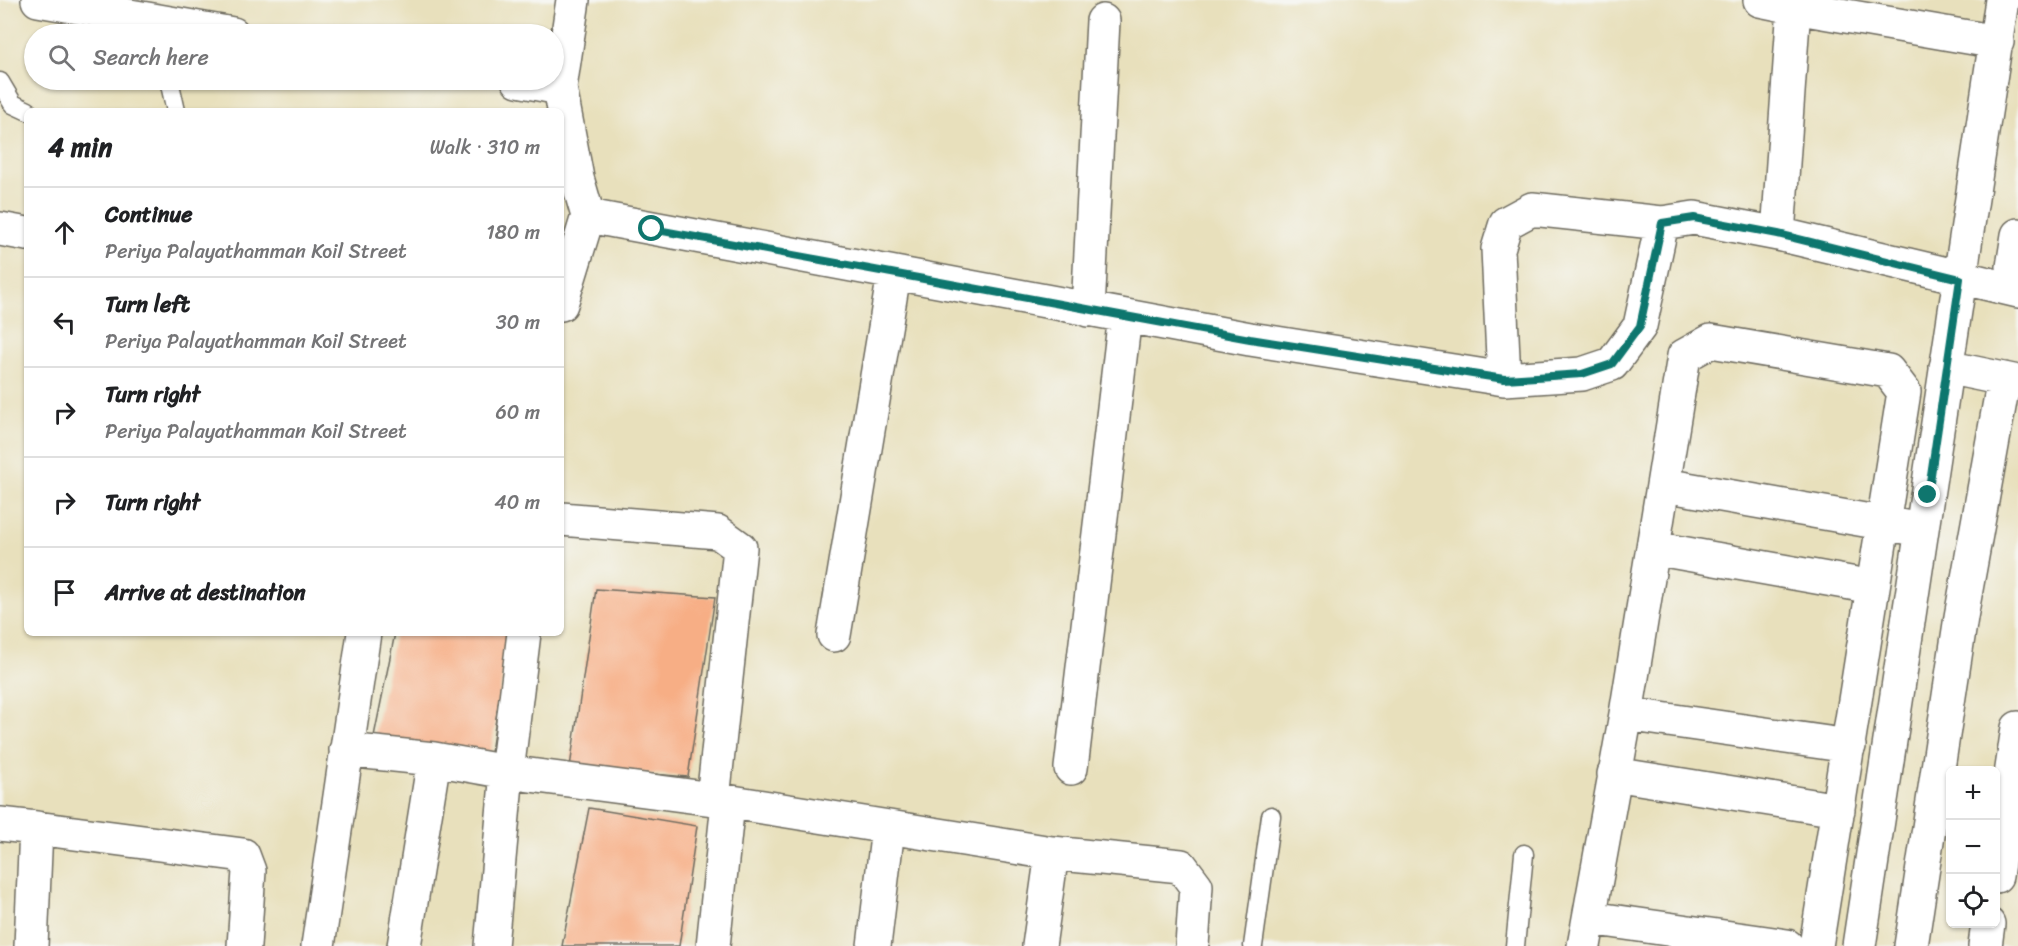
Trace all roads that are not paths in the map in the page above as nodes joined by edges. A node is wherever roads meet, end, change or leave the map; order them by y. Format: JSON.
{"nodes":[{"id":1,"x":38,"y":0,"type":"edge"},
{"id":2,"x":573,"y":0,"type":"edge"},
{"id":3,"x":1760,"y":0,"type":"edge"},
{"id":4,"x":2002,"y":0,"type":"edge"},
{"id":5,"x":1794,"y":7,"type":"junction"},
{"id":6,"x":1103,"y":21,"type":"dead end"},
{"id":7,"x":146,"y":24,"type":"edge"},
{"id":8,"x":1997,"y":42,"type":"junction"},
{"id":9,"x":564,"y":61,"type":"edge"},
{"id":10,"x":0,"y":82,"type":"edge"},
{"id":11,"x":171,"y":90,"type":"edge"},
{"id":12,"x":560,"y":90,"type":"edge"},
{"id":13,"x":175,"y":108,"type":"edge"},
{"id":14,"x":564,"y":108,"type":"edge"},
{"id":15,"x":24,"y":109,"type":"edge"},
{"id":16,"x":564,"y":109,"type":"edge"},
{"id":17,"x":588,"y":216,"type":"junction"},
{"id":18,"x":1662,"y":223,"type":"junction"},
{"id":19,"x":0,"y":229,"type":"edge"},
{"id":20,"x":24,"y":233,"type":"edge"},
{"id":21,"x":1778,"y":234,"type":"junction"},
{"id":22,"x":2018,"y":235,"type":"edge"},
{"id":23,"x":1962,"y":269,"type":"junction"},
{"id":24,"x":894,"y":274,"type":"junction"},
{"id":25,"x":2016,"y":276,"type":"edge"},
{"id":26,"x":564,"y":294,"type":"edge"},
{"id":27,"x":1088,"y":310,"type":"junction"},
{"id":28,"x":1125,"y":316,"type":"junction"},
{"id":29,"x":1946,"y":367,"type":"junction"},
{"id":30,"x":1504,"y":379,"type":"junction"},
{"id":31,"x":2011,"y":380,"type":"edge"},
{"id":32,"x":1664,"y":485,"type":"junction"},
{"id":33,"x":564,"y":519,"type":"edge"},
{"id":34,"x":1884,"y":524,"type":"junction"},
{"id":35,"x":1922,"y":530,"type":"junction"},
{"id":36,"x":1653,"y":548,"type":"junction"},
{"id":37,"x":1873,"y":587,"type":"junction"},
{"id":38,"x":834,"y":635,"type":"dead end"},
{"id":39,"x":364,"y":636,"type":"edge"},
{"id":40,"x":524,"y":636,"type":"edge"},
{"id":41,"x":1626,"y":714,"type":"junction"},
{"id":42,"x":2018,"y":728,"type":"edge"},
{"id":43,"x":1848,"y":746,"type":"junction"},
{"id":44,"x":346,"y":750,"type":"junction"},
{"id":45,"x":434,"y":759,"type":"junction"},
{"id":46,"x":1071,"y":768,"type":"dead end"},
{"id":47,"x":507,"y":772,"type":"junction"},
{"id":48,"x":1614,"y":774,"type":"junction"},
{"id":49,"x":720,"y":801,"type":"junction"},
{"id":50,"x":1838,"y":810,"type":"junction"},
{"id":51,"x":1270,"y":816,"type":"dead end"},
{"id":52,"x":0,"y":824,"type":"edge"},
{"id":53,"x":36,"y":828,"type":"junction"},
{"id":54,"x":888,"y":828,"type":"junction"},
{"id":55,"x":1052,"y":852,"type":"junction"},
{"id":56,"x":1524,"y":854,"type":"dead end"},
{"id":57,"x":1995,"y":874,"type":"edge"},
{"id":58,"x":1987,"y":928,"type":"edge"},
{"id":59,"x":1587,"y":932,"type":"edge"},
{"id":60,"x":32,"y":946,"type":"edge"},
{"id":61,"x":244,"y":946,"type":"edge"},
{"id":62,"x":318,"y":946,"type":"edge"},
{"id":63,"x":404,"y":946,"type":"edge"},
{"id":64,"x":491,"y":946,"type":"edge"},
{"id":65,"x":713,"y":946,"type":"edge"},
{"id":66,"x":874,"y":946,"type":"edge"},
{"id":67,"x":1039,"y":946,"type":"edge"},
{"id":68,"x":1192,"y":946,"type":"edge"},
{"id":69,"x":1253,"y":946,"type":"edge"},
{"id":70,"x":1515,"y":946,"type":"edge"},
{"id":71,"x":1787,"y":946,"type":"edge"},
{"id":72,"x":1816,"y":946,"type":"edge"},
{"id":73,"x":1859,"y":946,"type":"edge"},
{"id":74,"x":1911,"y":946,"type":"edge"},
{"id":75,"x":1985,"y":946,"type":"edge"}],
"edges":[{"from":1,"to":7,"type":"street"},
{"from":2,"to":9,"type":"street"},
{"from":3,"to":5,"type":"street"},
{"from":4,"to":8,"type":"street"},
{"from":5,"to":8,"type":"street"},
{"from":5,"to":21,"type":"street"},
{"from":6,"to":27,"type":"street"},
{"from":8,"to":23,"type":"street"},
{"from":10,"to":15,"type":"lane"},
{"from":11,"to":13,"type":"lane"},
{"from":12,"to":14,"type":"street"},
{"from":16,"to":17,"type":"street"},
{"from":17,"to":24,"type":"street"},
{"from":17,"to":26,"type":"street"},
{"from":18,"to":21,"type":"street"},
{"from":18,"to":30,"type":"street"},
{"from":18,"to":30,"type":"street"},
{"from":19,"to":20,"type":"street"},
{"from":21,"to":23,"type":"street"},
{"from":22,"to":25,"type":"street"},
{"from":23,"to":25,"type":"street"},
{"from":23,"to":29,"type":"street"},
{"from":24,"to":27,"type":"street"},
{"from":24,"to":38,"type":"street"},
{"from":27,"to":28,"type":"street"},
{"from":28,"to":30,"type":"street"},
{"from":28,"to":46,"type":"street"},
{"from":29,"to":31,"type":"street"},
{"from":29,"to":35,"type":"street"},
{"from":31,"to":74,"type":"street"},
{"from":32,"to":34,"type":"street"},
{"from":32,"to":34,"type":"street"},
{"from":32,"to":36,"type":"street"},
{"from":33,"to":49,"type":"street"},
{"from":34,"to":35,"type":"street"},
{"from":34,"to":37,"type":"street"},
{"from":35,"to":73,"type":"street"},
{"from":36,"to":37,"type":"street"},
{"from":36,"to":41,"type":"street"},
{"from":37,"to":43,"type":"street"},
{"from":39,"to":44,"type":"street"},
{"from":40,"to":47,"type":"street"},
{"from":41,"to":43,"type":"street"},
{"from":41,"to":48,"type":"street"},
{"from":42,"to":57,"type":"street"},
{"from":43,"to":50,"type":"street"},
{"from":44,"to":45,"type":"street"},
{"from":44,"to":62,"type":"street"},
{"from":45,"to":47,"type":"street"},
{"from":45,"to":63,"type":"street"},
{"from":47,"to":49,"type":"street"},
{"from":47,"to":64,"type":"street"},
{"from":48,"to":50,"type":"street"},
{"from":48,"to":59,"type":"street"},
{"from":49,"to":54,"type":"street"},
{"from":49,"to":65,"type":"street"},
{"from":50,"to":72,"type":"street"},
{"from":51,"to":69,"type":"lane"},
{"from":52,"to":53,"type":"street"},
{"from":53,"to":60,"type":"street"},
{"from":53,"to":61,"type":"street"},
{"from":54,"to":55,"type":"street"},
{"from":54,"to":66,"type":"street"},
{"from":55,"to":67,"type":"street"},
{"from":55,"to":68,"type":"street"},
{"from":56,"to":70,"type":"lane"},
{"from":58,"to":75,"type":"street"},
{"from":59,"to":71,"type":"street"}]}
